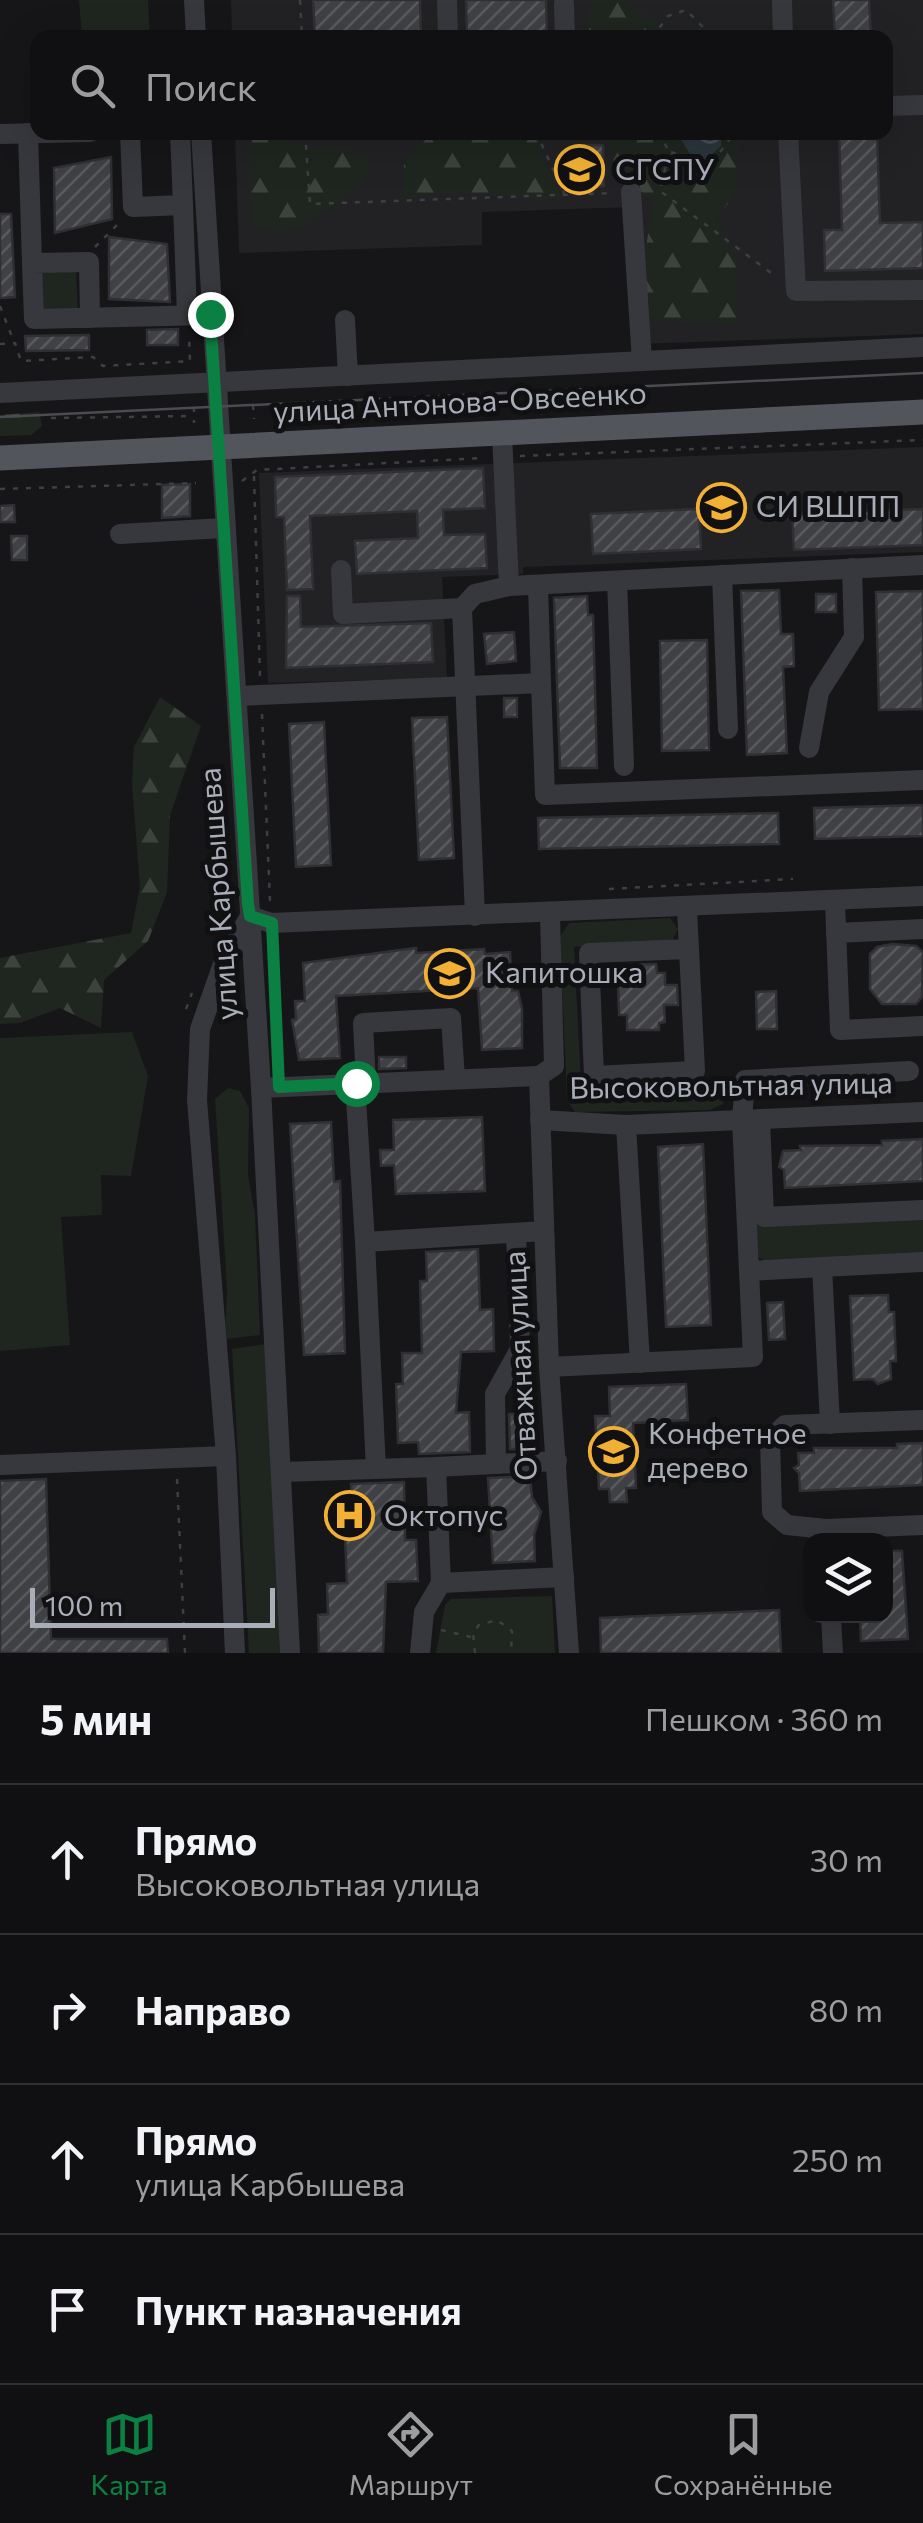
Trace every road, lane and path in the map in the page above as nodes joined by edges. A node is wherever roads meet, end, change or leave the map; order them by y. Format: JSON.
{"nodes":[{"id":1,"x":194,"y":0,"type":"edge"},
{"id":2,"x":300,"y":0,"type":"edge"},
{"id":3,"x":446,"y":0,"type":"edge"},
{"id":4,"x":782,"y":0,"type":"edge"},
{"id":5,"x":564,"y":4,"type":"dead end"},
{"id":6,"x":196,"y":30,"type":"edge"},
{"id":7,"x":302,"y":30,"type":"edge"},
{"id":8,"x":448,"y":30,"type":"edge"},
{"id":9,"x":565,"y":30,"type":"edge"},
{"id":10,"x":658,"y":30,"type":"edge"},
{"id":11,"x":706,"y":30,"type":"edge"},
{"id":12,"x":784,"y":30,"type":"edge"},
{"id":13,"x":923,"y":105,"type":"edge"},
{"id":14,"x":893,"y":106,"type":"edge"},
{"id":15,"x":0,"y":134,"type":"edge"},
{"id":16,"x":28,"y":134,"type":"joint"},
{"id":17,"x":130,"y":140,"type":"edge"},
{"id":18,"x":180,"y":140,"type":"edge"},
{"id":19,"x":200,"y":140,"type":"edge"},
{"id":20,"x":306,"y":140,"type":"edge"},
{"id":21,"x":540,"y":140,"type":"edge"},
{"id":22,"x":663,"y":140,"type":"edge"},
{"id":23,"x":729,"y":140,"type":"edge"},
{"id":24,"x":788,"y":140,"type":"edge"},
{"id":25,"x":669,"y":152,"type":"junction"},
{"id":26,"x":660,"y":191,"type":"junction"},
{"id":27,"x":631,"y":192,"type":"junction"},
{"id":28,"x":564,"y":194,"type":"junction"},
{"id":29,"x":183,"y":205,"type":"junction"},
{"id":30,"x":133,"y":207,"type":"junction"},
{"id":31,"x":88,"y":262,"type":"junction"},
{"id":32,"x":32,"y":264,"type":"junction"},
{"id":33,"x":796,"y":290,"type":"junction"},
{"id":34,"x":923,"y":290,"type":"edge"},
{"id":35,"x":0,"y":306,"type":"edge"},
{"id":36,"x":210,"y":314,"type":"junction"},
{"id":37,"x":187,"y":315,"type":"junction"},
{"id":38,"x":90,"y":318,"type":"junction"},
{"id":39,"x":345,"y":320,"type":"dead end"},
{"id":40,"x":15,"y":343,"type":"junction"},
{"id":41,"x":0,"y":344,"type":"edge"},
{"id":42,"x":923,"y":347,"type":"edge"},
{"id":43,"x":642,"y":361,"type":"junction"},
{"id":44,"x":348,"y":376,"type":"junction"},
{"id":45,"x":214,"y":382,"type":"junction"},
{"id":46,"x":0,"y":393,"type":"edge"},
{"id":47,"x":253,"y":404,"type":"dead end"},
{"id":48,"x":194,"y":407,"type":"dead end"},
{"id":49,"x":923,"y":412,"type":"edge"},
{"id":50,"x":194,"y":416,"type":"junction"},
{"id":51,"x":51,"y":418,"type":"dead end"},
{"id":52,"x":254,"y":419,"type":"dead end"},
{"id":53,"x":194,"y":423,"type":"dead end"},
{"id":54,"x":923,"y":440,"type":"edge"},
{"id":55,"x":220,"y":446,"type":"junction"},
{"id":56,"x":502,"y":446,"type":"junction"},
{"id":57,"x":0,"y":458,"type":"edge"},
{"id":58,"x":254,"y":476,"type":"junction"},
{"id":59,"x":242,"y":481,"type":"dead end"},
{"id":60,"x":196,"y":483,"type":"dead end"},
{"id":61,"x":0,"y":489,"type":"edge"},
{"id":62,"x":222,"y":528,"type":"junction"},
{"id":63,"x":120,"y":534,"type":"dead end"},
{"id":64,"x":923,"y":565,"type":"edge"},
{"id":65,"x":852,"y":568,"type":"junction"},
{"id":66,"x":341,"y":570,"type":"dead end"},
{"id":67,"x":722,"y":576,"type":"junction"},
{"id":68,"x":617,"y":581,"type":"junction"},
{"id":69,"x":538,"y":585,"type":"junction"},
{"id":70,"x":509,"y":586,"type":"junction"},
{"id":71,"x":462,"y":608,"type":"junction"},
{"id":72,"x":540,"y":683,"type":"junction"},
{"id":73,"x":465,"y":686,"type":"junction"},
{"id":74,"x":261,"y":694,"type":"junction"},
{"id":75,"x":237,"y":696,"type":"junction"},
{"id":76,"x":728,"y":729,"type":"dead end"},
{"id":77,"x":808,"y":748,"type":"dead end"},
{"id":78,"x":624,"y":766,"type":"dead end"},
{"id":79,"x":923,"y":780,"type":"edge"},
{"id":80,"x":923,"y":896,"type":"edge"},
{"id":81,"x":834,"y":902,"type":"junction"},
{"id":82,"x":687,"y":909,"type":"junction"},
{"id":83,"x":550,"y":914,"type":"junction"},
{"id":84,"x":250,"y":916,"type":"junction"},
{"id":85,"x":475,"y":916,"type":"junction"},
{"id":86,"x":272,"y":923,"type":"junction"},
{"id":87,"x":923,"y":928,"type":"edge"},
{"id":88,"x":836,"y":933,"type":"junction"},
{"id":89,"x":689,"y":948,"type":"junction"},
{"id":90,"x":275,"y":996,"type":"dead end"},
{"id":91,"x":923,"y":1026,"type":"edge"},
{"id":92,"x":909,"y":1071,"type":"dead end"},
{"id":93,"x":539,"y":1076,"type":"junction"},
{"id":94,"x":455,"y":1079,"type":"junction"},
{"id":95,"x":361,"y":1083,"type":"junction"},
{"id":96,"x":261,"y":1088,"type":"junction"},
{"id":97,"x":923,"y":1112,"type":"edge"},
{"id":98,"x":540,"y":1120,"type":"junction"},
{"id":99,"x":751,"y":1120,"type":"junction"},
{"id":100,"x":626,"y":1125,"type":"junction"},
{"id":101,"x":923,"y":1210,"type":"edge"},
{"id":102,"x":544,"y":1232,"type":"junction"},
{"id":103,"x":516,"y":1233,"type":"junction"},
{"id":104,"x":366,"y":1242,"type":"junction"},
{"id":105,"x":923,"y":1262,"type":"edge"},
{"id":106,"x":822,"y":1267,"type":"junction"},
{"id":107,"x":749,"y":1271,"type":"junction"},
{"id":108,"x":640,"y":1362,"type":"junction"},
{"id":109,"x":549,"y":1367,"type":"junction"},
{"id":110,"x":923,"y":1420,"type":"edge"},
{"id":111,"x":830,"y":1424,"type":"junction"},
{"id":112,"x":226,"y":1456,"type":"junction"},
{"id":113,"x":176,"y":1457,"type":"junction"},
{"id":114,"x":557,"y":1461,"type":"junction"},
{"id":115,"x":0,"y":1464,"type":"edge"},
{"id":116,"x":496,"y":1464,"type":"junction"},
{"id":117,"x":436,"y":1467,"type":"junction"},
{"id":118,"x":376,"y":1469,"type":"junction"},
{"id":119,"x":282,"y":1472,"type":"junction"},
{"id":120,"x":923,"y":1526,"type":"edge"},
{"id":121,"x":819,"y":1533,"type":"edge"},
{"id":122,"x":848,"y":1533,"type":"edge"},
{"id":123,"x":564,"y":1577,"type":"junction"},
{"id":124,"x":441,"y":1584,"type":"junction"},
{"id":125,"x":831,"y":1623,"type":"edge"},
{"id":126,"x":441,"y":1630,"type":"dead end"},
{"id":127,"x":472,"y":1638,"type":"junction"},
{"id":128,"x":185,"y":1653,"type":"edge"},
{"id":129,"x":235,"y":1653,"type":"edge"},
{"id":130,"x":290,"y":1653,"type":"edge"},
{"id":131,"x":420,"y":1653,"type":"edge"},
{"id":132,"x":475,"y":1653,"type":"edge"},
{"id":133,"x":511,"y":1653,"type":"edge"},
{"id":134,"x":569,"y":1653,"type":"edge"},
{"id":135,"x":833,"y":1653,"type":"edge"}],
"edges":[{"from":1,"to":6,"type":"street"},
{"from":2,"to":7,"type":"path"},
{"from":3,"to":8,"type":"street"},
{"from":4,"to":12,"type":"street"},
{"from":5,"to":9,"type":"street"},
{"from":10,"to":11,"type":"path"},
{"from":13,"to":14,"type":"street"},
{"from":15,"to":16,"type":"street"},
{"from":16,"to":32,"type":"street"},
{"from":17,"to":30,"type":"street"},
{"from":18,"to":29,"type":"street"},
{"from":19,"to":36,"type":"street","name":"улица Карбышева"},
{"from":20,"to":28,"type":"path"},
{"from":21,"to":28,"type":"path"},
{"from":22,"to":25,"type":"path"},
{"from":23,"to":25,"type":"path"},
{"from":24,"to":33,"type":"street"},
{"from":25,"to":26,"type":"path"},
{"from":26,"to":27,"type":"path"},
{"from":26,"to":33,"type":"path"},
{"from":27,"to":28,"type":"path"},
{"from":27,"to":43,"type":"street"},
{"from":29,"to":30,"type":"street"},
{"from":29,"to":37,"type":"street"},
{"from":30,"to":31,"type":"path"},
{"from":31,"to":32,"type":"street"},
{"from":31,"to":38,"type":"street"},
{"from":32,"to":38,"type":"street"},
{"from":33,"to":34,"type":"street"},
{"from":35,"to":40,"type":"path"},
{"from":36,"to":37,"type":"street"},
{"from":36,"to":45,"type":"street","name":"улица Карбышева"},
{"from":37,"to":38,"type":"street"},
{"from":37,"to":40,"type":"path"},
{"from":39,"to":44,"type":"street"},
{"from":40,"to":41,"type":"path"},
{"from":42,"to":43,"type":"street"},
{"from":43,"to":44,"type":"street"},
{"from":44,"to":45,"type":"street"},
{"from":45,"to":46,"type":"street"},
{"from":45,"to":55,"type":"street","name":"улица Карбышева"},
{"from":47,"to":52,"type":"path"},
{"from":48,"to":50,"type":"path"},
{"from":49,"to":56,"type":"main road","name":"улица Антонова-Овсеенко"},
{"from":50,"to":51,"type":"path"},
{"from":50,"to":53,"type":"path"},
{"from":54,"to":56,"type":"path"},
{"from":55,"to":56,"type":"main road","name":"улица Антонова-Овсеенко"},
{"from":55,"to":57,"type":"main road","name":"улица Антонова-Овсеенко"},
{"from":55,"to":62,"type":"street","name":"улица Карбышева"},
{"from":56,"to":58,"type":"path"},
{"from":56,"to":70,"type":"street"},
{"from":58,"to":59,"type":"path"},
{"from":58,"to":74,"type":"path"},
{"from":60,"to":61,"type":"path"},
{"from":62,"to":63,"type":"street"},
{"from":62,"to":75,"type":"street","name":"улица Карбышева"},
{"from":64,"to":65,"type":"street"},
{"from":65,"to":67,"type":"street"},
{"from":65,"to":77,"type":"street"},
{"from":66,"to":71,"type":"street"},
{"from":67,"to":68,"type":"street"},
{"from":67,"to":76,"type":"street"},
{"from":68,"to":69,"type":"street"},
{"from":68,"to":78,"type":"street"},
{"from":69,"to":70,"type":"street"},
{"from":69,"to":72,"type":"street"},
{"from":70,"to":71,"type":"street"},
{"from":71,"to":73,"type":"street"},
{"from":72,"to":73,"type":"street"},
{"from":72,"to":79,"type":"street"},
{"from":73,"to":74,"type":"street"},
{"from":73,"to":85,"type":"street"},
{"from":74,"to":75,"type":"street"},
{"from":74,"to":86,"type":"path"},
{"from":75,"to":84,"type":"street","name":"улица Карбышева"},
{"from":80,"to":81,"type":"street"},
{"from":81,"to":82,"type":"street"},
{"from":81,"to":88,"type":"street"},
{"from":82,"to":83,"type":"street"},
{"from":82,"to":89,"type":"street"},
{"from":83,"to":85,"type":"street"},
{"from":83,"to":93,"type":"street","name":"Отважная улица"},
{"from":84,"to":86,"type":"street"},
{"from":84,"to":96,"type":"street","name":"улица Карбышева"},
{"from":84,"to":112,"type":"street"},
{"from":85,"to":86,"type":"street"},
{"from":86,"to":90,"type":"path"},
{"from":87,"to":88,"type":"street"},
{"from":88,"to":91,"type":"street"},
{"from":89,"to":89,"type":"street"},
{"from":92,"to":99,"type":"street"},
{"from":93,"to":94,"type":"street","name":"Высоковольтная улица"},
{"from":93,"to":98,"type":"street","name":"Отважная улица"},
{"from":94,"to":95,"type":"street","name":"Высоковольтная улица"},
{"from":94,"to":95,"type":"street"},
{"from":95,"to":96,"type":"street","name":"Высоковольтная улица"},
{"from":95,"to":104,"type":"street"},
{"from":96,"to":119,"type":"street","name":"улица Карбышева"},
{"from":97,"to":99,"type":"street","name":"Высоковольтная улица"},
{"from":98,"to":100,"type":"street","name":"Высоковольтная улица"},
{"from":98,"to":102,"type":"street","name":"Отважная улица"},
{"from":99,"to":100,"type":"street","name":"Высоковольтная улица"},
{"from":99,"to":101,"type":"street"},
{"from":99,"to":107,"type":"street"},
{"from":100,"to":108,"type":"street"},
{"from":102,"to":103,"type":"street"},
{"from":102,"to":109,"type":"street","name":"Отважная улица"},
{"from":103,"to":104,"type":"street"},
{"from":103,"to":116,"type":"street"},
{"from":104,"to":118,"type":"street"},
{"from":105,"to":106,"type":"street"},
{"from":106,"to":107,"type":"street"},
{"from":106,"to":111,"type":"street"},
{"from":107,"to":108,"type":"street"},
{"from":108,"to":109,"type":"street"},
{"from":109,"to":114,"type":"street","name":"Отважная улица"},
{"from":110,"to":111,"type":"street"},
{"from":111,"to":121,"type":"street"},
{"from":112,"to":113,"type":"street"},
{"from":112,"to":129,"type":"street"},
{"from":113,"to":115,"type":"street"},
{"from":113,"to":128,"type":"path"},
{"from":114,"to":116,"type":"street"},
{"from":114,"to":123,"type":"street","name":"Отважная улица"},
{"from":116,"to":117,"type":"street"},
{"from":117,"to":118,"type":"street"},
{"from":117,"to":124,"type":"street"},
{"from":118,"to":119,"type":"street"},
{"from":119,"to":130,"type":"street","name":"улица Карбышева"},
{"from":120,"to":122,"type":"street"},
{"from":123,"to":124,"type":"street"},
{"from":123,"to":134,"type":"street","name":"Отважная улица"},
{"from":124,"to":131,"type":"street"},
{"from":125,"to":135,"type":"street"},
{"from":126,"to":127,"type":"path"},
{"from":127,"to":132,"type":"path"},
{"from":127,"to":133,"type":"path"}]}
